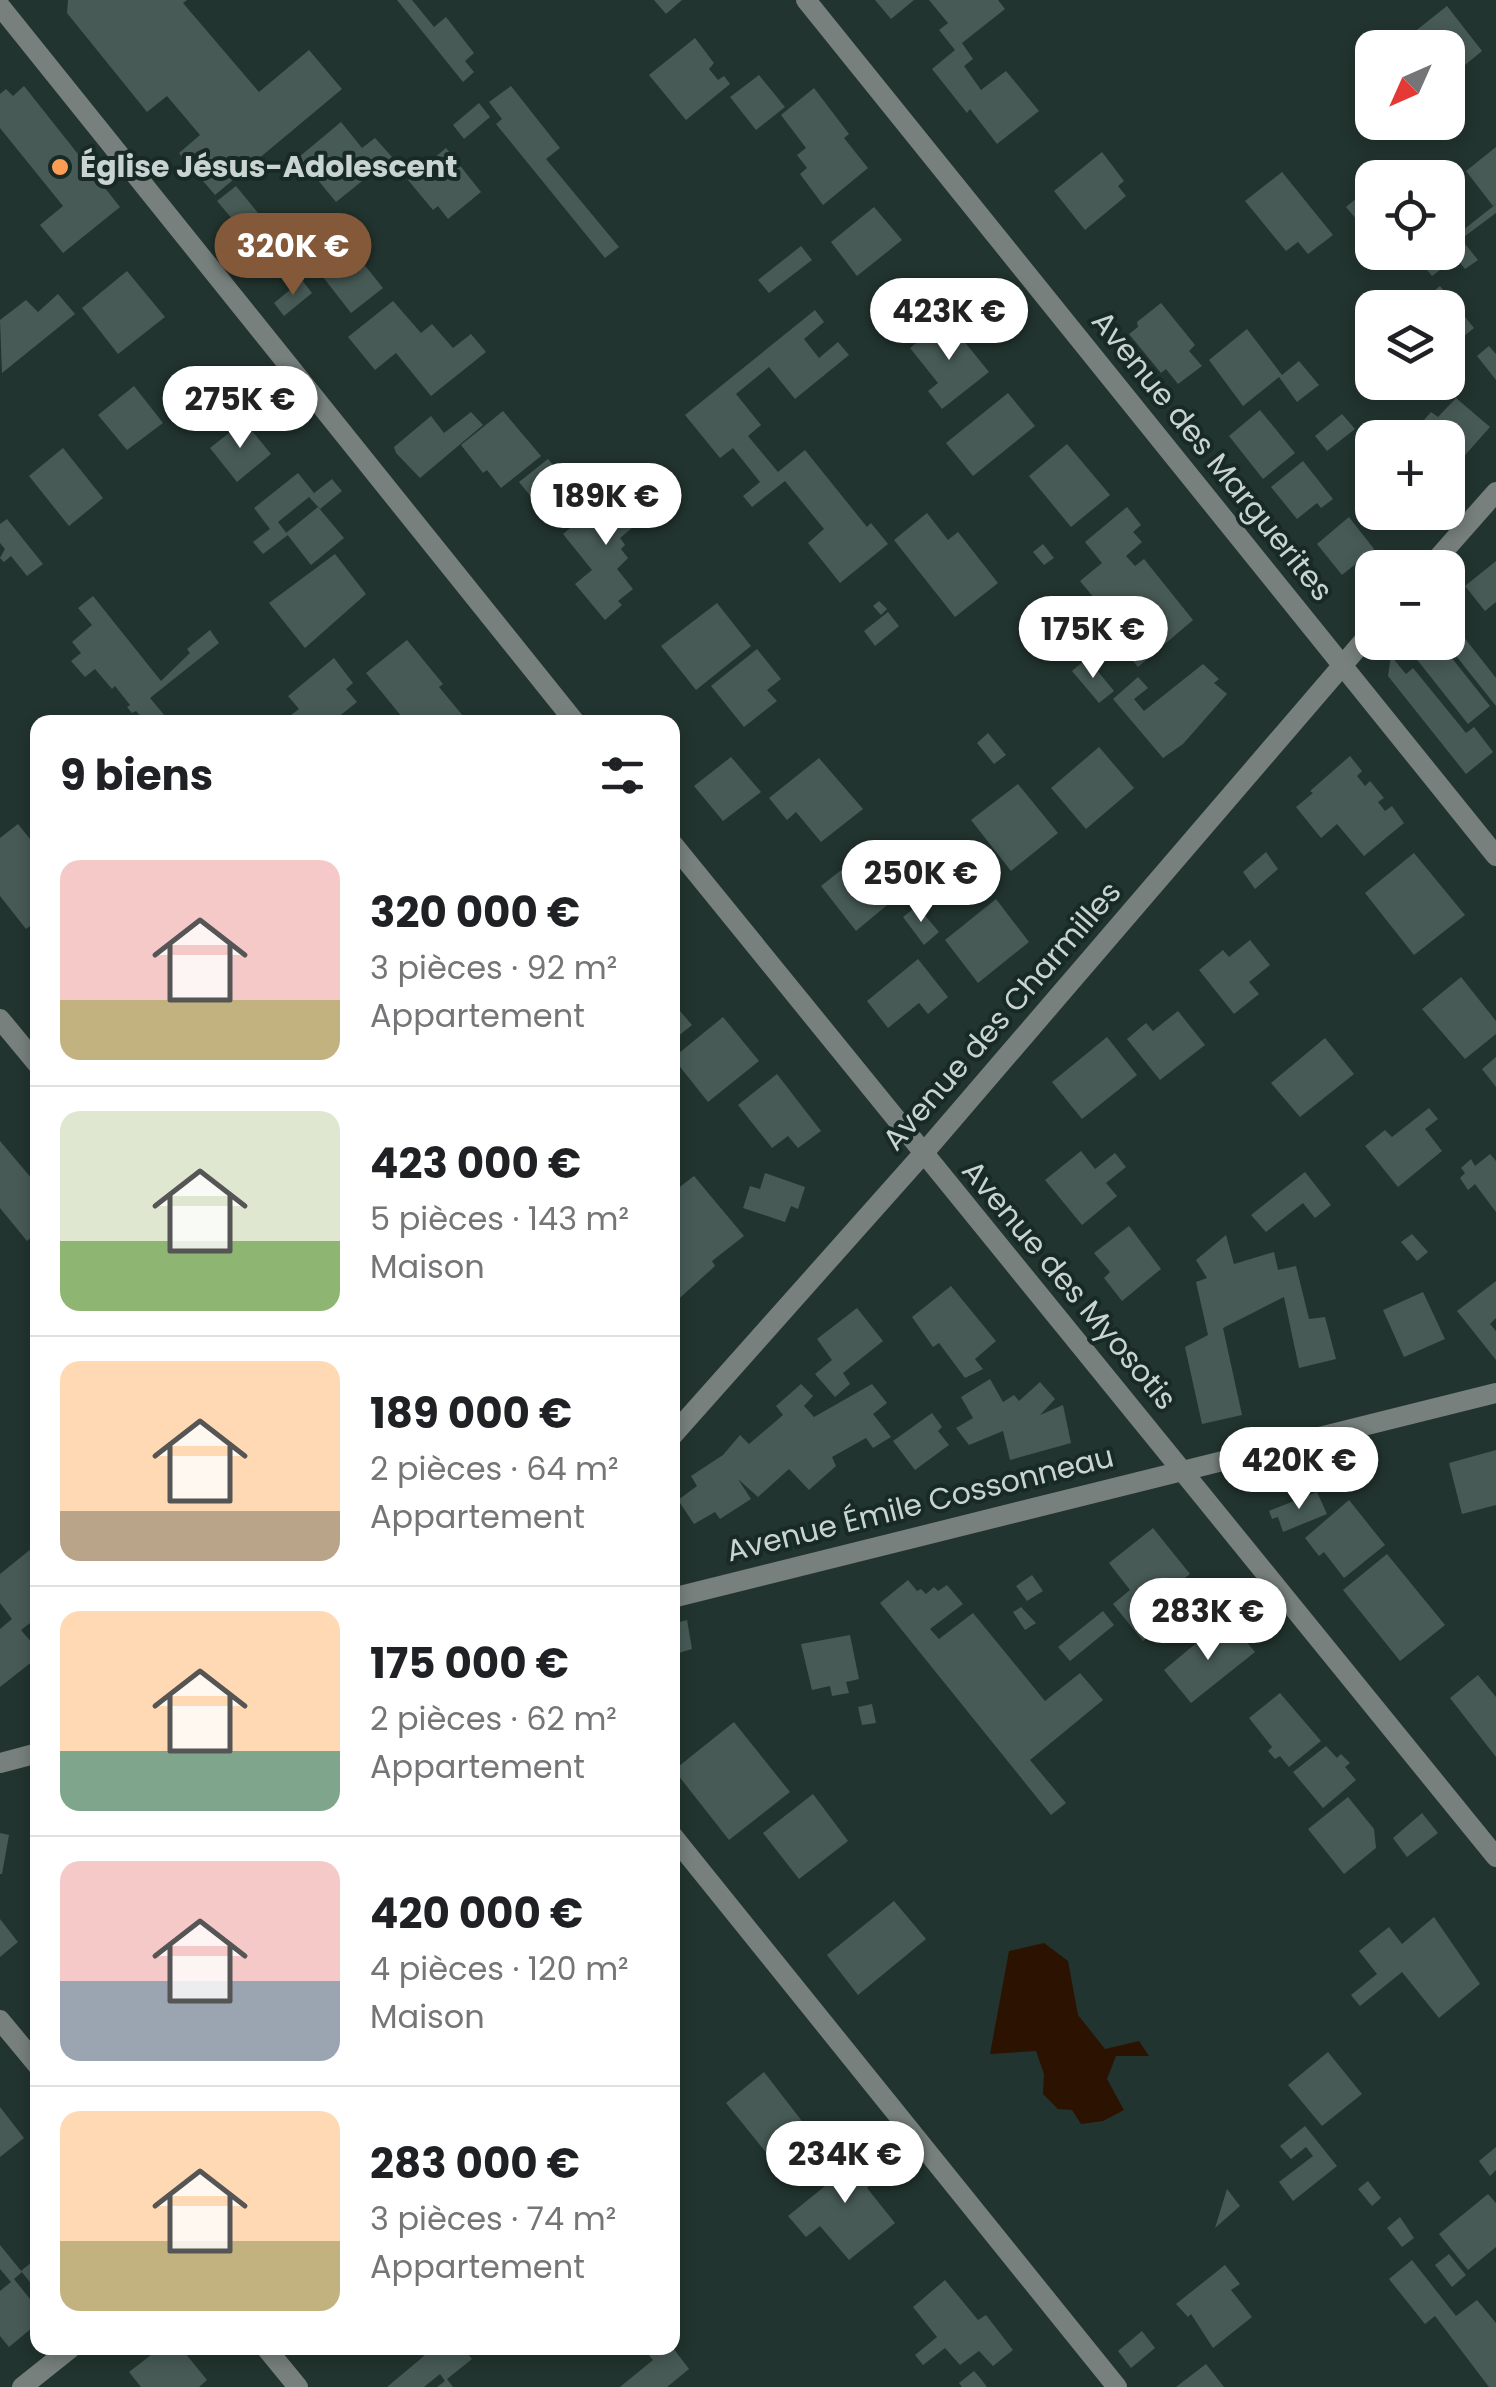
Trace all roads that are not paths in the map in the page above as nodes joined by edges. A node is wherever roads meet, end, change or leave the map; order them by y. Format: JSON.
{"nodes":[{"id":1,"x":806,"y":0,"type":"edge"},
{"id":2,"x":0,"y":6,"type":"edge"},
{"id":3,"x":1496,"y":492,"type":"edge"},
{"id":4,"x":1445,"y":550,"type":"edge"},
{"id":5,"x":1355,"y":650,"type":"edge"},
{"id":6,"x":1342,"y":665,"type":"junction"},
{"id":7,"x":570,"y":715,"type":"edge"},
{"id":8,"x":680,"y":854,"type":"edge"},
{"id":9,"x":1496,"y":856,"type":"edge"},
{"id":10,"x":0,"y":1018,"type":"edge"},
{"id":11,"x":30,"y":1055,"type":"edge"},
{"id":12,"x":922,"y":1154,"type":"junction"},
{"id":13,"x":1496,"y":1392,"type":"edge"},
{"id":14,"x":680,"y":1427,"type":"edge"},
{"id":15,"x":1182,"y":1469,"type":"junction"},
{"id":16,"x":680,"y":1596,"type":"edge"},
{"id":17,"x":30,"y":1756,"type":"edge"},
{"id":18,"x":0,"y":1763,"type":"edge"},
{"id":19,"x":680,"y":1845,"type":"edge"},
{"id":20,"x":1496,"y":1857,"type":"edge"},
{"id":21,"x":0,"y":2020,"type":"edge"},
{"id":22,"x":30,"y":2056,"type":"edge"},
{"id":23,"x":62,"y":2355,"type":"edge"},
{"id":24,"x":272,"y":2355,"type":"edge"},
{"id":25,"x":22,"y":2387,"type":"edge"},
{"id":26,"x":298,"y":2387,"type":"edge"},
{"id":27,"x":1117,"y":2387,"type":"edge"}],
"edges":[{"from":1,"to":6,"type":"street","name":"Avenue des Marguerites"},
{"from":2,"to":7,"type":"street"},
{"from":3,"to":4,"type":"street"},
{"from":5,"to":6,"type":"street","name":"Avenue des Charmilles"},
{"from":6,"to":9,"type":"street","name":"Avenue des Marguerites"},
{"from":6,"to":12,"type":"street","name":"Avenue des Charmilles"},
{"from":8,"to":12,"type":"street","name":"Avenue des Myosotis"},
{"from":10,"to":11,"type":"street"},
{"from":12,"to":14,"type":"street","name":"Avenue des Charmilles"},
{"from":12,"to":15,"type":"street","name":"Avenue des Myosotis"},
{"from":13,"to":15,"type":"street","name":"Avenue Émile Cossonneau"},
{"from":15,"to":16,"type":"street","name":"Avenue Émile Cossonneau"},
{"from":15,"to":20,"type":"street","name":"Avenue des Myosotis"},
{"from":17,"to":18,"type":"street"},
{"from":19,"to":27,"type":"street"},
{"from":21,"to":22,"type":"street"},
{"from":23,"to":25,"type":"street"},
{"from":24,"to":26,"type":"street"}]}
